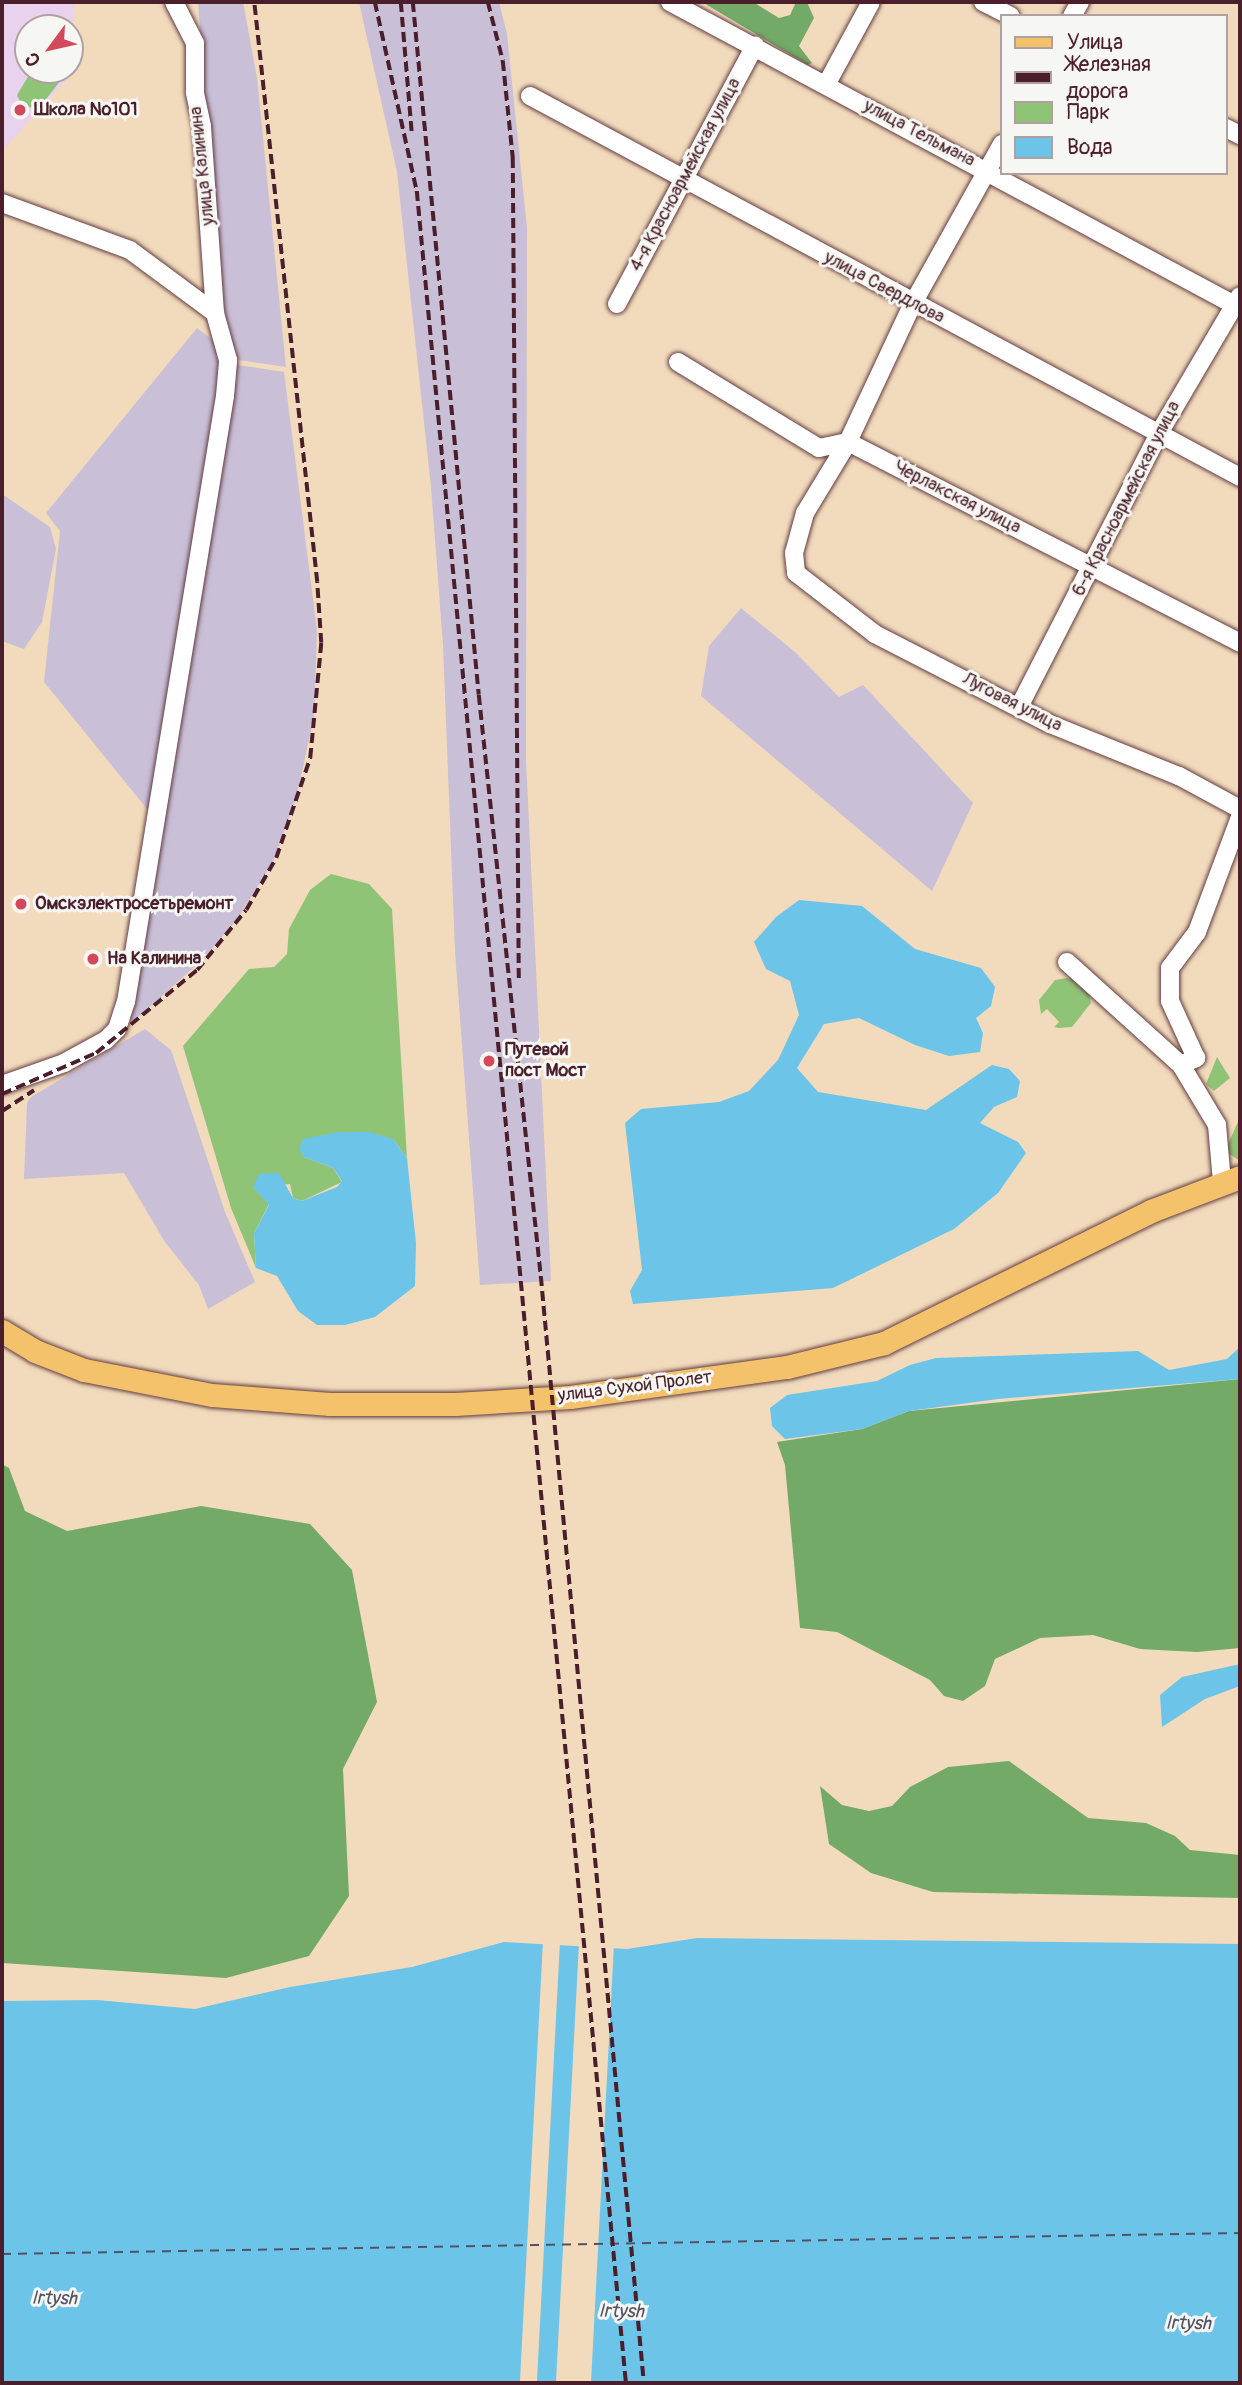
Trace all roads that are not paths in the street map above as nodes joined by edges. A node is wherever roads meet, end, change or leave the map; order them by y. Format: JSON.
{"nodes":[{"id":1,"x":174,"y":2,"type":"edge"},
{"id":2,"x":871,"y":2,"type":"edge"},
{"id":3,"x":983,"y":2,"type":"edge"},
{"id":4,"x":677,"y":4,"type":"edge"},
{"id":5,"x":1007,"y":14,"type":"edge"},
{"id":6,"x":755,"y":46,"type":"junction"},
{"id":7,"x":826,"y":85,"type":"junction"},
{"id":8,"x":530,"y":96,"type":"dead end"},
{"id":9,"x":1000,"y":148,"type":"edge"},
{"id":10,"x":988,"y":170,"type":"junction"},
{"id":11,"x":682,"y":180,"type":"junction"},
{"id":12,"x":2,"y":203,"type":"edge"},
{"id":13,"x":913,"y":303,"type":"junction"},
{"id":14,"x":1239,"y":303,"type":"edge"},
{"id":15,"x":617,"y":304,"type":"dead end"},
{"id":16,"x":215,"y":313,"type":"junction"},
{"id":17,"x":678,"y":362,"type":"dead end"},
{"id":18,"x":1158,"y":435,"type":"junction"},
{"id":19,"x":848,"y":442,"type":"junction"},
{"id":20,"x":1240,"y":477,"type":"edge"},
{"id":21,"x":1093,"y":566,"type":"junction"},
{"id":22,"x":1240,"y":643,"type":"edge"},
{"id":23,"x":1020,"y":705,"type":"junction"},
{"id":24,"x":1240,"y":809,"type":"edge"},
{"id":25,"x":1240,"y":817,"type":"edge"},
{"id":26,"x":1067,"y":962,"type":"dead end"},
{"id":27,"x":1189,"y":1062,"type":"junction"},
{"id":28,"x":2,"y":1085,"type":"edge"},
{"id":29,"x":1231,"y":1180,"type":"edge"},
{"id":30,"x":2,"y":1331,"type":"edge"}],
"edges":[{"from":1,"to":16,"type":"street","name":"улица Калинина"},
{"from":2,"to":7,"type":"street"},
{"from":3,"to":5,"type":"street"},
{"from":4,"to":6,"type":"street","name":"улица Тельмана"},
{"from":6,"to":7,"type":"street","name":"улица Тельмана"},
{"from":6,"to":11,"type":"street","name":"4-я Красноармейская улица"},
{"from":7,"to":10,"type":"street","name":"улица Тельмана"},
{"from":8,"to":11,"type":"street","name":"улица Свердлова"},
{"from":9,"to":10,"type":"street"},
{"from":10,"to":13,"type":"street"},
{"from":10,"to":14,"type":"street","name":"улица Тельмана"},
{"from":11,"to":13,"type":"street","name":"улица Свердлова"},
{"from":11,"to":15,"type":"street","name":"4-я Красноармейская улица"},
{"from":12,"to":16,"type":"street"},
{"from":13,"to":18,"type":"street","name":"улица Свердлова"},
{"from":13,"to":19,"type":"street"},
{"from":14,"to":18,"type":"street","name":"6-я Красноармейская улица"},
{"from":16,"to":28,"type":"street","name":"улица Калинина"},
{"from":17,"to":19,"type":"street"},
{"from":18,"to":20,"type":"street","name":"улица Свердлова"},
{"from":18,"to":21,"type":"street","name":"6-я Красноармейская улица"},
{"from":19,"to":21,"type":"street","name":"Черлакская улица"},
{"from":19,"to":23,"type":"street","name":"Луговая улица"},
{"from":21,"to":22,"type":"street","name":"Черлакская улица"},
{"from":21,"to":23,"type":"street","name":"6-я Красноармейская улица"},
{"from":23,"to":24,"type":"street","name":"Луговая улица"},
{"from":25,"to":27,"type":"street"},
{"from":26,"to":27,"type":"street"},
{"from":27,"to":29,"type":"street"},
{"from":29,"to":30,"type":"main road","name":"улица Сухой Пролет"}]}
